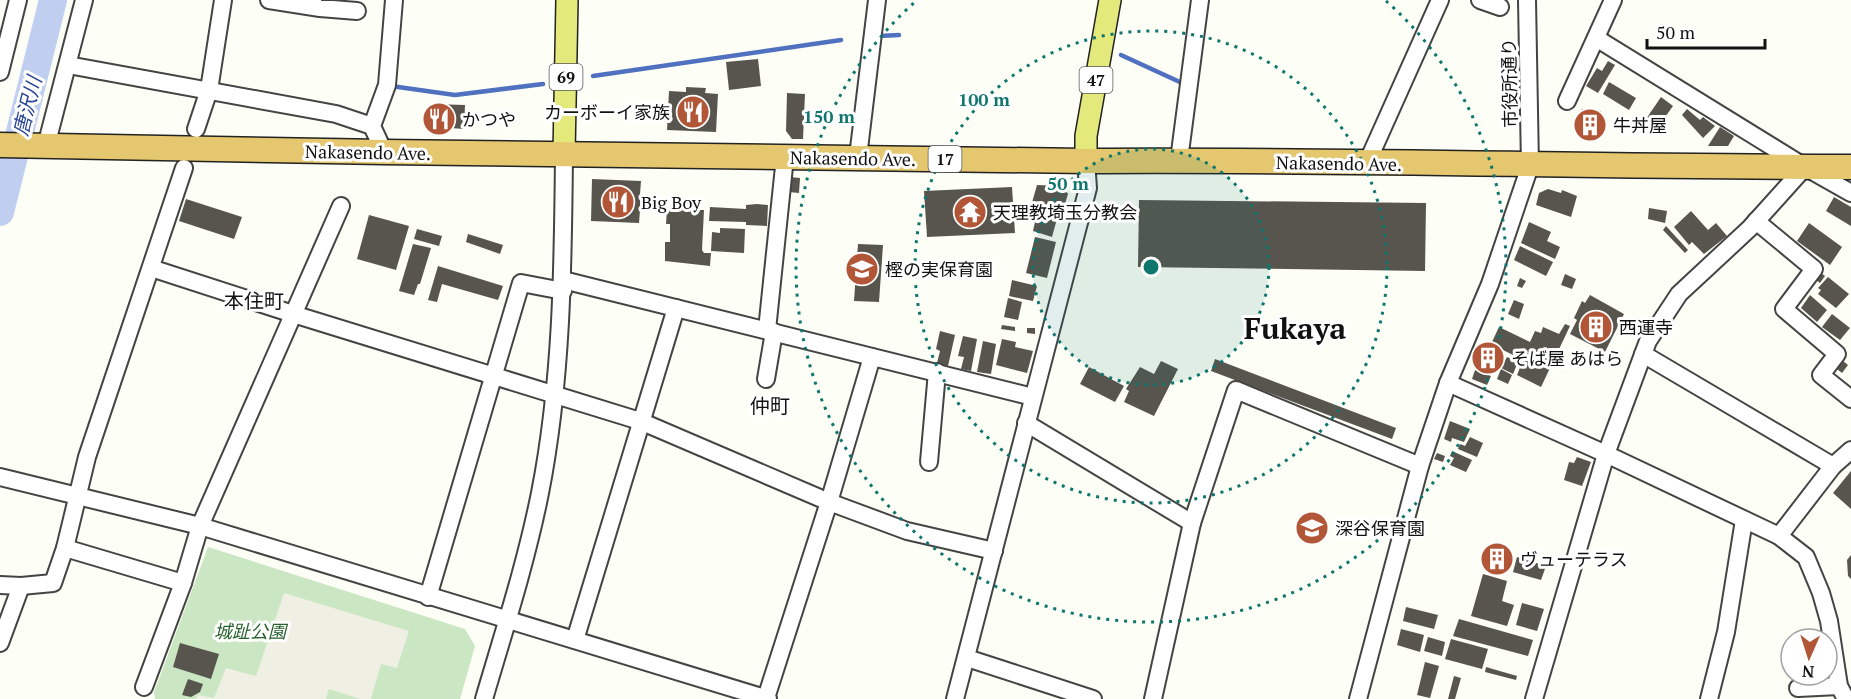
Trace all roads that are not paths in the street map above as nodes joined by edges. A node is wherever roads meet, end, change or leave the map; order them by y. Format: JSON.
{"nodes":[{"id":1,"x":18,"y":0,"type":"edge"},
{"id":2,"x":84,"y":0,"type":"edge"},
{"id":3,"x":223,"y":0,"type":"edge"},
{"id":4,"x":269,"y":0,"type":"edge"},
{"id":5,"x":394,"y":0,"type":"edge"},
{"id":6,"x":567,"y":0,"type":"edge"},
{"id":7,"x":877,"y":0,"type":"edge"},
{"id":8,"x":1110,"y":0,"type":"edge"},
{"id":9,"x":1200,"y":0,"type":"edge"},
{"id":10,"x":1440,"y":0,"type":"edge"},
{"id":11,"x":1480,"y":0,"type":"edge"},
{"id":12,"x":1527,"y":0,"type":"edge"},
{"id":13,"x":1613,"y":0,"type":"edge"},
{"id":14,"x":1500,"y":7,"type":"dead end"},
{"id":15,"x":357,"y":11,"type":"dead end"},
{"id":16,"x":0,"y":27,"type":"edge"},
{"id":17,"x":1596,"y":38,"type":"junction"},
{"id":18,"x":2,"y":65,"type":"edge"},
{"id":19,"x":68,"y":65,"type":"junction"},
{"id":20,"x":210,"y":90,"type":"junction"},
{"id":21,"x":1568,"y":101,"type":"dead end"},
{"id":22,"x":372,"y":126,"type":"junction"},
{"id":23,"x":196,"y":129,"type":"dead end"},
{"id":24,"x":0,"y":145,"type":"edge"},
{"id":25,"x":43,"y":146,"type":"junction"},
{"id":26,"x":384,"y":152,"type":"junction"},
{"id":27,"x":564,"y":153,"type":"junction"},
{"id":28,"x":785,"y":157,"type":"junction"},
{"id":29,"x":858,"y":157,"type":"junction"},
{"id":30,"x":1179,"y":160,"type":"junction"},
{"id":31,"x":1086,"y":161,"type":"junction"},
{"id":32,"x":1367,"y":163,"type":"junction"},
{"id":33,"x":1530,"y":166,"type":"junction"},
{"id":34,"x":1805,"y":167,"type":"junction"},
{"id":35,"x":1851,"y":167,"type":"edge"},
{"id":36,"x":184,"y":168,"type":"dead end"},
{"id":37,"x":1851,"y":193,"type":"edge"},
{"id":38,"x":340,"y":206,"type":"dead end"},
{"id":39,"x":1756,"y":221,"type":"junction"},
{"id":40,"x":151,"y":268,"type":"junction"},
{"id":41,"x":563,"y":286,"type":"junction"},
{"id":42,"x":676,"y":308,"type":"junction"},
{"id":43,"x":293,"y":314,"type":"junction"},
{"id":44,"x":770,"y":331,"type":"junction"},
{"id":45,"x":1642,"y":354,"type":"junction"},
{"id":46,"x":872,"y":357,"type":"junction"},
{"id":47,"x":937,"y":372,"type":"junction"},
{"id":48,"x":495,"y":376,"type":"junction"},
{"id":49,"x":766,"y":379,"type":"dead end"},
{"id":50,"x":1448,"y":384,"type":"junction"},
{"id":51,"x":555,"y":394,"type":"junction"},
{"id":52,"x":1033,"y":397,"type":"junction"},
{"id":53,"x":1851,"y":399,"type":"edge"},
{"id":54,"x":640,"y":421,"type":"junction"},
{"id":55,"x":1026,"y":423,"type":"junction"},
{"id":56,"x":1851,"y":450,"type":"edge"},
{"id":57,"x":1606,"y":454,"type":"junction"},
{"id":58,"x":929,"y":462,"type":"dead end"},
{"id":59,"x":1420,"y":466,"type":"junction"},
{"id":60,"x":1833,"y":466,"type":"junction"},
{"id":61,"x":0,"y":477,"type":"edge"},
{"id":62,"x":77,"y":495,"type":"junction"},
{"id":63,"x":829,"y":502,"type":"junction"},
{"id":64,"x":1744,"y":520,"type":"junction"},
{"id":65,"x":1192,"y":524,"type":"junction"},
{"id":66,"x":200,"y":526,"type":"junction"},
{"id":67,"x":1779,"y":536,"type":"junction"},
{"id":68,"x":65,"y":548,"type":"junction"},
{"id":69,"x":993,"y":551,"type":"junction"},
{"id":70,"x":183,"y":583,"type":"junction"},
{"id":71,"x":0,"y":585,"type":"edge"},
{"id":72,"x":21,"y":586,"type":"junction"},
{"id":73,"x":428,"y":597,"type":"junction"},
{"id":74,"x":507,"y":620,"type":"junction"},
{"id":75,"x":575,"y":640,"type":"junction"},
{"id":76,"x":0,"y":643,"type":"edge"},
{"id":77,"x":967,"y":658,"type":"junction"},
{"id":78,"x":144,"y":687,"type":"dead end"},
{"id":79,"x":1798,"y":688,"type":"dead end"},
{"id":80,"x":1843,"y":692,"type":"edge"},
{"id":81,"x":484,"y":699,"type":"edge"},
{"id":82,"x":767,"y":699,"type":"edge"},
{"id":83,"x":955,"y":699,"type":"edge"},
{"id":84,"x":1093,"y":699,"type":"edge"},
{"id":85,"x":1153,"y":699,"type":"edge"},
{"id":86,"x":1358,"y":699,"type":"edge"},
{"id":87,"x":1534,"y":699,"type":"edge"},
{"id":88,"x":1709,"y":699,"type":"edge"}],
"edges":[{"from":1,"to":18,"type":"street"},
{"from":2,"to":19,"type":"street"},
{"from":3,"to":20,"type":"street"},
{"from":4,"to":15,"type":"street"},
{"from":5,"to":22,"type":"street"},
{"from":6,"to":27,"type":"main road","number":"69"},
{"from":7,"to":29,"type":"street"},
{"from":8,"to":31,"type":"main road","number":"47"},
{"from":9,"to":30,"type":"street"},
{"from":10,"to":32,"type":"street"},
{"from":11,"to":14,"type":"street"},
{"from":12,"to":33,"type":"street","name":"市役所通り"},
{"from":13,"to":17,"type":"street"},
{"from":16,"to":18,"type":"street"},
{"from":17,"to":21,"type":"street"},
{"from":17,"to":34,"type":"street"},
{"from":19,"to":20,"type":"street"},
{"from":19,"to":25,"type":"street"},
{"from":20,"to":22,"type":"street"},
{"from":20,"to":23,"type":"street"},
{"from":22,"to":26,"type":"street"},
{"from":24,"to":25,"type":"highway","name":"Nakasendo Ave.","number":"17"},
{"from":25,"to":26,"type":"highway","name":"Nakasendo Ave.","number":"17"},
{"from":26,"to":27,"type":"highway","name":"Nakasendo Ave.","number":"17"},
{"from":27,"to":28,"type":"highway","name":"Nakasendo Ave.","number":"17"},
{"from":27,"to":41,"type":"street"},
{"from":28,"to":29,"type":"highway","name":"Nakasendo Ave.","number":"17"},
{"from":28,"to":44,"type":"street"},
{"from":29,"to":31,"type":"highway","name":"Nakasendo Ave.","number":"17"},
{"from":30,"to":31,"type":"highway","name":"Nakasendo Ave.","number":"17"},
{"from":30,"to":32,"type":"highway","name":"Nakasendo Ave.","number":"17"},
{"from":31,"to":52,"type":"street"},
{"from":32,"to":33,"type":"highway","name":"Nakasendo Ave.","number":"17"},
{"from":33,"to":34,"type":"highway","name":"Nakasendo Ave.","number":"17"},
{"from":33,"to":50,"type":"street","name":"市役所通り"},
{"from":34,"to":35,"type":"highway","name":"Nakasendo Ave.","number":"17"},
{"from":34,"to":37,"type":"street"},
{"from":34,"to":39,"type":"street"},
{"from":36,"to":40,"type":"street"},
{"from":38,"to":43,"type":"street"},
{"from":39,"to":45,"type":"street"},
{"from":39,"to":53,"type":"street"},
{"from":40,"to":43,"type":"street"},
{"from":40,"to":62,"type":"street"},
{"from":41,"to":42,"type":"street"},
{"from":41,"to":48,"type":"street"},
{"from":41,"to":51,"type":"street"},
{"from":42,"to":44,"type":"street"},
{"from":42,"to":54,"type":"street"},
{"from":43,"to":48,"type":"street"},
{"from":43,"to":66,"type":"street"},
{"from":44,"to":46,"type":"street"},
{"from":44,"to":49,"type":"street"},
{"from":45,"to":57,"type":"street"},
{"from":45,"to":60,"type":"street"},
{"from":46,"to":47,"type":"street"},
{"from":46,"to":63,"type":"street"},
{"from":47,"to":52,"type":"street"},
{"from":47,"to":58,"type":"street"},
{"from":48,"to":51,"type":"street"},
{"from":48,"to":73,"type":"street"},
{"from":50,"to":57,"type":"street"},
{"from":50,"to":59,"type":"street","name":"市役所通り"},
{"from":51,"to":54,"type":"street"},
{"from":51,"to":74,"type":"street"},
{"from":52,"to":55,"type":"street"},
{"from":54,"to":63,"type":"street"},
{"from":54,"to":75,"type":"street"},
{"from":55,"to":65,"type":"street"},
{"from":55,"to":69,"type":"street"},
{"from":56,"to":60,"type":"street"},
{"from":57,"to":64,"type":"street"},
{"from":57,"to":87,"type":"street"},
{"from":59,"to":65,"type":"street"},
{"from":59,"to":86,"type":"street","name":"市役所通り"},
{"from":60,"to":67,"type":"street"},
{"from":61,"to":62,"type":"street"},
{"from":62,"to":66,"type":"street"},
{"from":62,"to":68,"type":"street"},
{"from":63,"to":69,"type":"street"},
{"from":63,"to":82,"type":"street"},
{"from":64,"to":67,"type":"street"},
{"from":64,"to":88,"type":"street"},
{"from":65,"to":85,"type":"street"},
{"from":66,"to":70,"type":"street"},
{"from":66,"to":73,"type":"street"},
{"from":67,"to":80,"type":"street"},
{"from":68,"to":70,"type":"street"},
{"from":68,"to":72,"type":"street"},
{"from":69,"to":77,"type":"street"},
{"from":70,"to":78,"type":"street"},
{"from":71,"to":72,"type":"street"},
{"from":72,"to":76,"type":"street"},
{"from":73,"to":74,"type":"street"},
{"from":74,"to":75,"type":"street"},
{"from":74,"to":81,"type":"street"},
{"from":75,"to":82,"type":"street"},
{"from":77,"to":83,"type":"street"},
{"from":77,"to":84,"type":"street"},
{"from":79,"to":80,"type":"street"}]}
